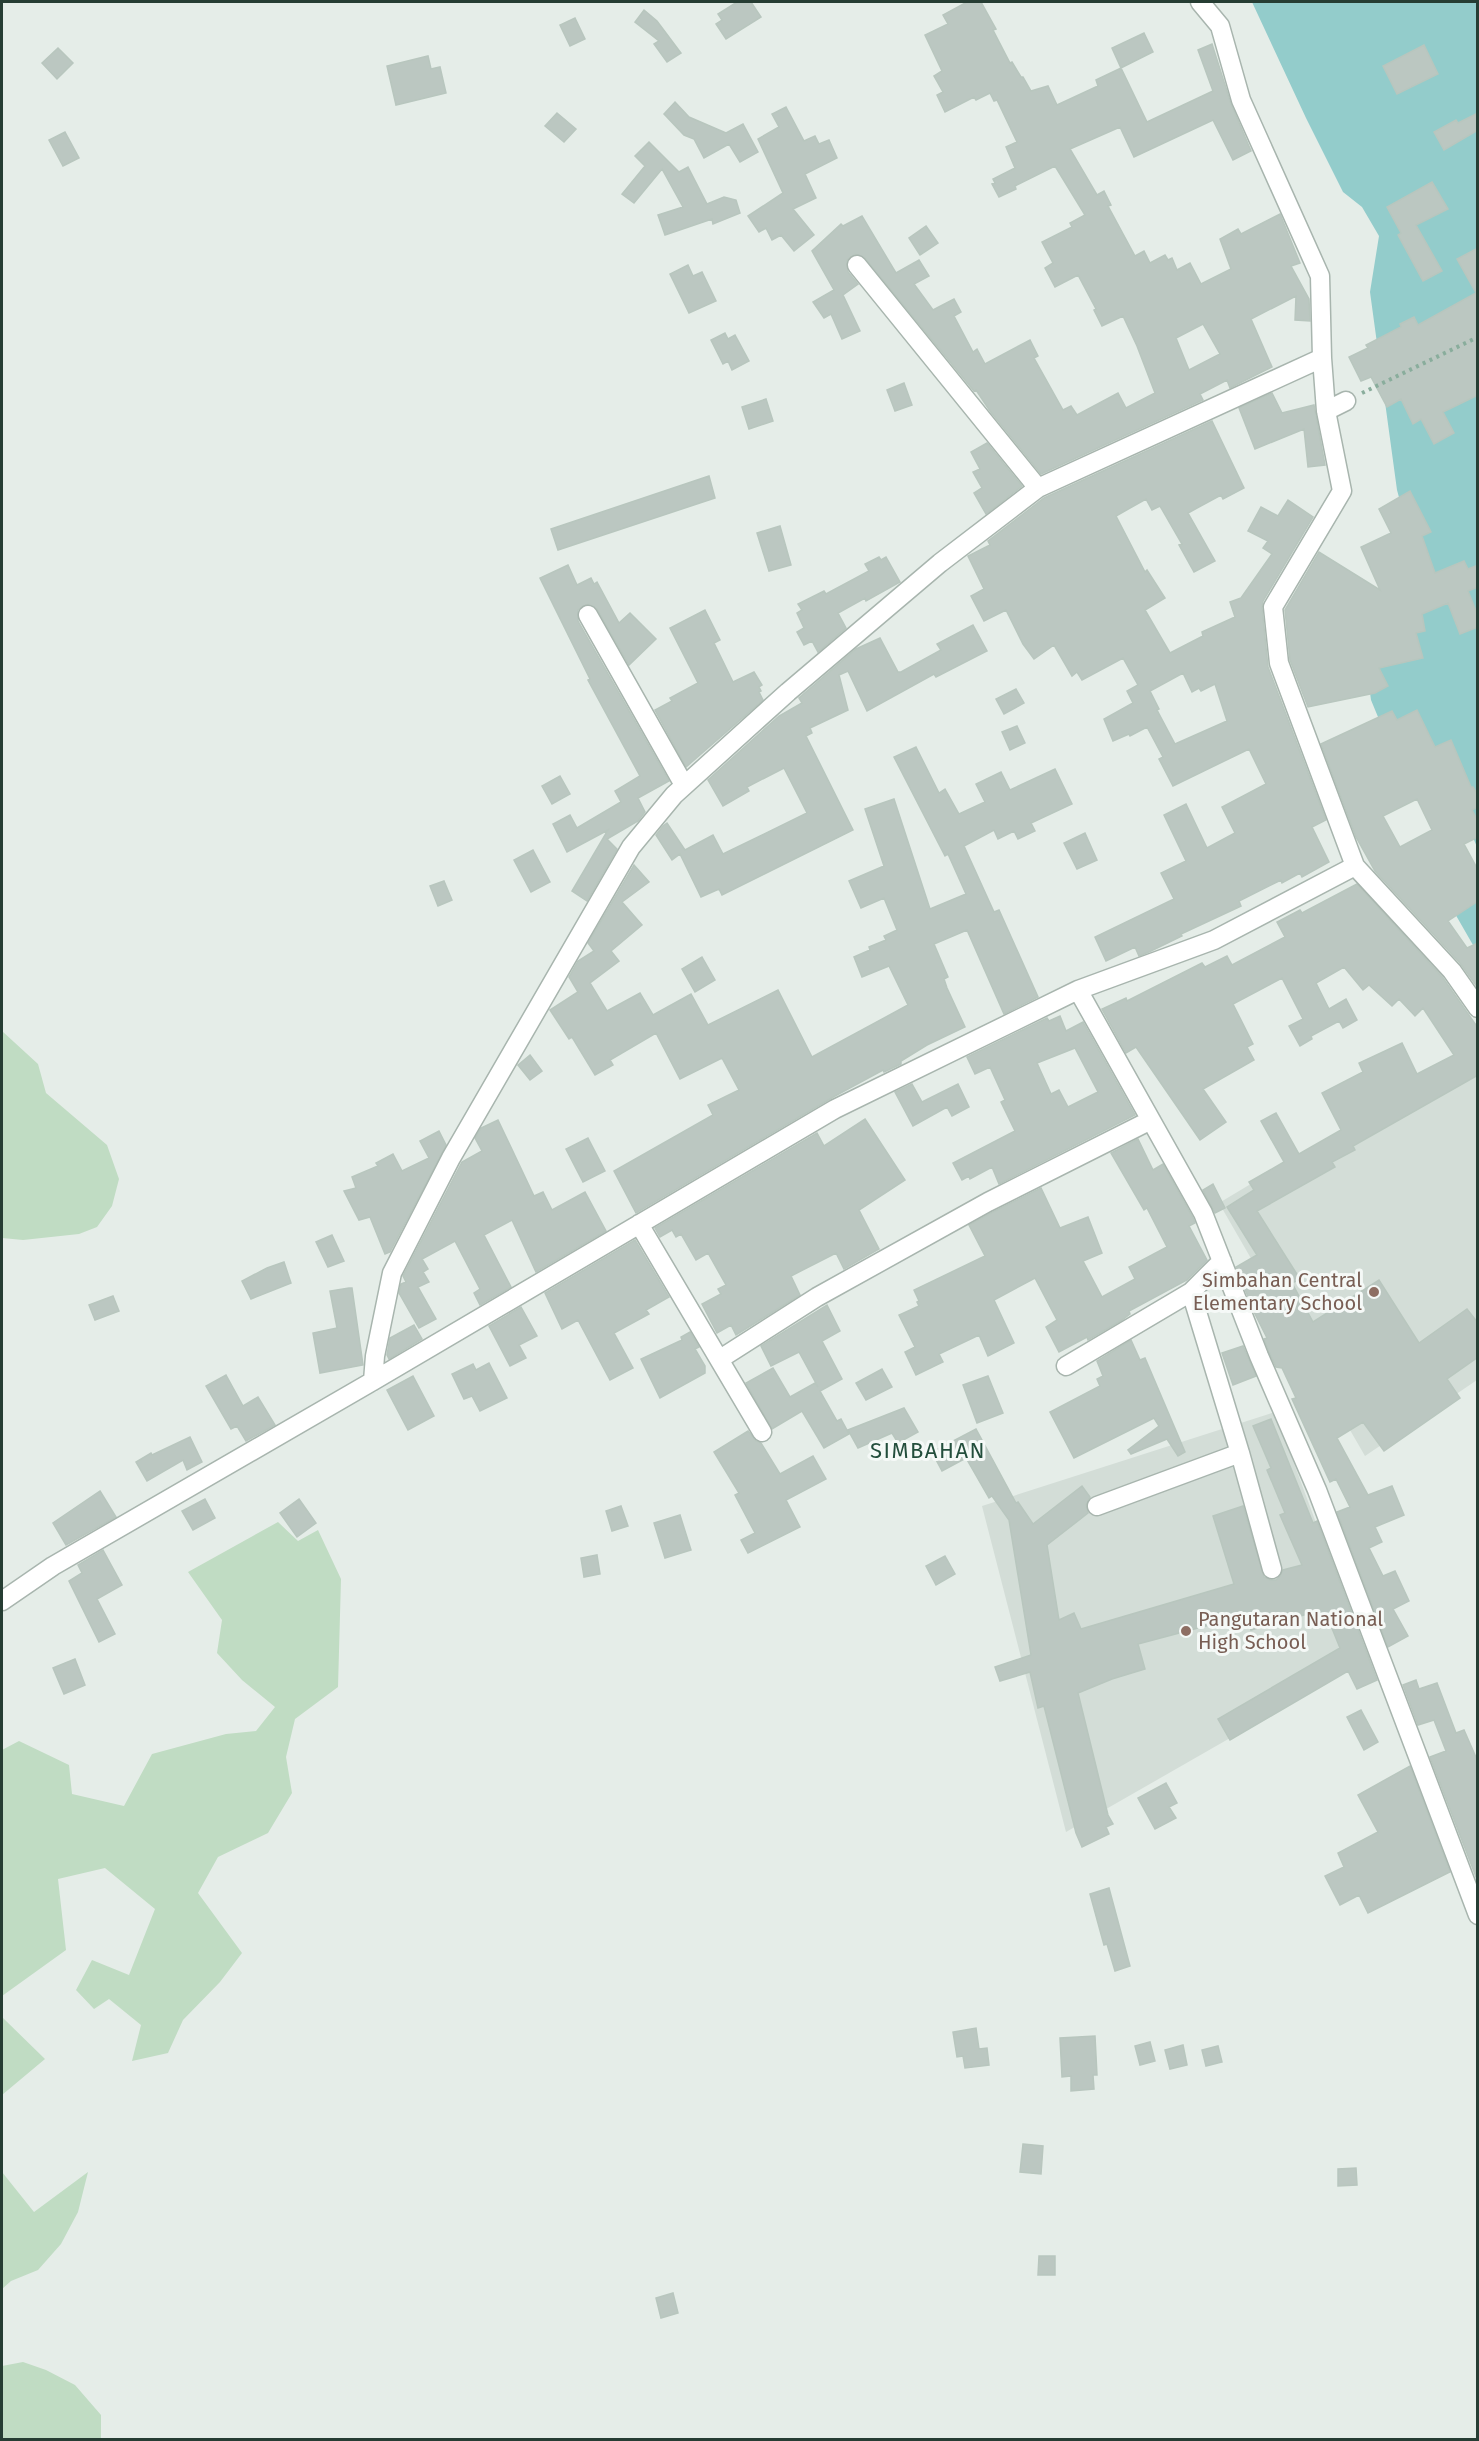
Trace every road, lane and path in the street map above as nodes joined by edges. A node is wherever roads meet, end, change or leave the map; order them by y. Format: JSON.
{"nodes":[{"id":1,"x":1200,"y":2,"type":"edge"},
{"id":2,"x":857,"y":265,"type":"dead end"},
{"id":3,"x":1478,"y":337,"type":"edge"},
{"id":4,"x":1322,"y":358,"type":"junction"},
{"id":5,"x":1346,"y":401,"type":"joint"},
{"id":6,"x":1326,"y":411,"type":"junction"},
{"id":7,"x":1038,"y":488,"type":"junction"},
{"id":8,"x":588,"y":615,"type":"dead end"},
{"id":9,"x":684,"y":785,"type":"junction"},
{"id":10,"x":1355,"y":866,"type":"junction"},
{"id":11,"x":1078,"y":990,"type":"junction"},
{"id":12,"x":1478,"y":1008,"type":"edge"},
{"id":13,"x":1151,"y":1120,"type":"junction"},
{"id":14,"x":639,"y":1224,"type":"junction"},
{"id":15,"x":1222,"y":1261,"type":"junction"},
{"id":16,"x":1191,"y":1292,"type":"junction"},
{"id":17,"x":720,"y":1359,"type":"junction"},
{"id":18,"x":1066,"y":1366,"type":"dead end"},
{"id":19,"x":373,"y":1382,"type":"junction"},
{"id":20,"x":762,"y":1432,"type":"dead end"},
{"id":21,"x":1240,"y":1453,"type":"junction"},
{"id":22,"x":1097,"y":1506,"type":"dead end"},
{"id":23,"x":1272,"y":1569,"type":"dead end"},
{"id":24,"x":2,"y":1601,"type":"edge"},
{"id":25,"x":1478,"y":1915,"type":"edge"}],
"edges":[{"from":1,"to":4,"type":"street"},
{"from":2,"to":7,"type":"street"},
{"from":3,"to":5,"type":"path"},
{"from":4,"to":6,"type":"street"},
{"from":4,"to":7,"type":"street"},
{"from":5,"to":6,"type":"street"},
{"from":6,"to":10,"type":"street"},
{"from":7,"to":9,"type":"street"},
{"from":8,"to":9,"type":"street"},
{"from":9,"to":19,"type":"street"},
{"from":10,"to":11,"type":"street"},
{"from":10,"to":12,"type":"street"},
{"from":11,"to":13,"type":"street"},
{"from":11,"to":14,"type":"street"},
{"from":13,"to":15,"type":"street"},
{"from":13,"to":17,"type":"street"},
{"from":14,"to":17,"type":"street"},
{"from":14,"to":19,"type":"street"},
{"from":15,"to":16,"type":"street"},
{"from":15,"to":25,"type":"street"},
{"from":16,"to":18,"type":"street"},
{"from":16,"to":21,"type":"street"},
{"from":17,"to":20,"type":"street"},
{"from":19,"to":24,"type":"street"},
{"from":21,"to":22,"type":"street"},
{"from":21,"to":23,"type":"street"}]}
